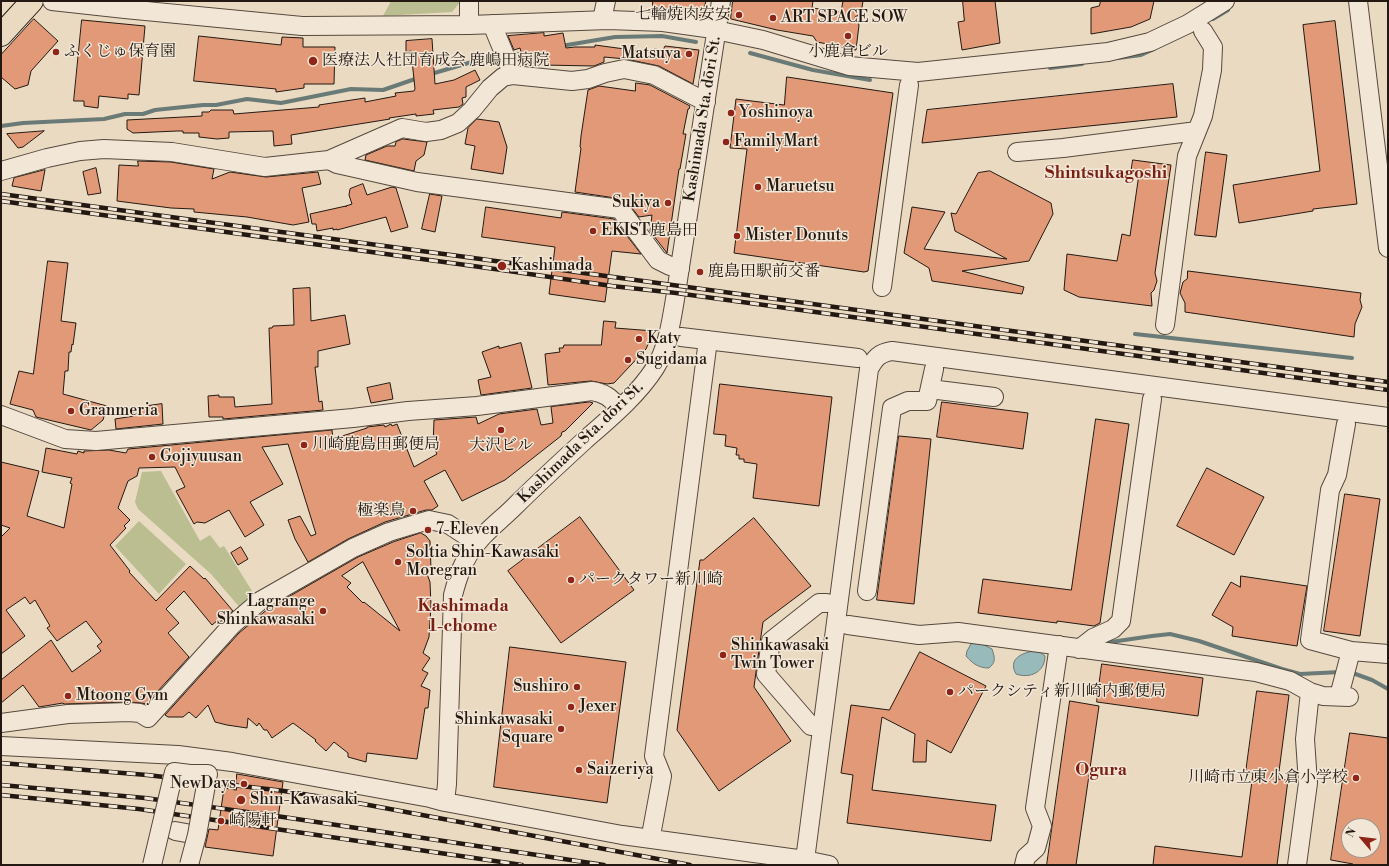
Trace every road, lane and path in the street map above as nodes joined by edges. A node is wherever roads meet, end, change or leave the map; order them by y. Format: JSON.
{"nodes":[{"id":1,"x":13,"y":1,"type":"edge"},
{"id":2,"x":32,"y":1,"type":"edge"},
{"id":3,"x":52,"y":1,"type":"edge"},
{"id":4,"x":469,"y":1,"type":"edge"},
{"id":5,"x":606,"y":1,"type":"edge"},
{"id":6,"x":721,"y":1,"type":"edge"},
{"id":7,"x":1225,"y":1,"type":"edge"},
{"id":8,"x":1358,"y":1,"type":"edge"},
{"id":9,"x":602,"y":20,"type":"junction"},
{"id":10,"x":492,"y":24,"type":"junction"},
{"id":11,"x":469,"y":25,"type":"junction"},
{"id":12,"x":716,"y":30,"type":"junction"},
{"id":13,"x":1203,"y":31,"type":"dead end"},
{"id":14,"x":1,"y":35,"type":"edge"},
{"id":15,"x":513,"y":75,"type":"junction"},
{"id":16,"x":910,"y":85,"type":"dead end"},
{"id":17,"x":706,"y":102,"type":"junction"},
{"id":18,"x":1197,"y":131,"type":"junction"},
{"id":19,"x":1382,"y":151,"type":"edge"},
{"id":20,"x":1017,"y":152,"type":"dead end"},
{"id":21,"x":329,"y":160,"type":"junction"},
{"id":22,"x":1,"y":171,"type":"edge"},
{"id":23,"x":1386,"y":216,"type":"edge"},
{"id":24,"x":1388,"y":248,"type":"edge"},
{"id":25,"x":680,"y":268,"type":"junction"},
{"id":26,"x":882,"y":287,"type":"dead end"},
{"id":27,"x":1165,"y":325,"type":"dead end"},
{"id":28,"x":681,"y":337,"type":"dead end"},
{"id":29,"x":708,"y":340,"type":"junction"},
{"id":30,"x":858,"y":358,"type":"dead end"},
{"id":31,"x":934,"y":369,"type":"dead end"},
{"id":32,"x":930,"y":389,"type":"junction"},
{"id":33,"x":994,"y":397,"type":"dead end"},
{"id":34,"x":1152,"y":399,"type":"dead end"},
{"id":35,"x":620,"y":408,"type":"junction"},
{"id":36,"x":1,"y":415,"type":"edge"},
{"id":37,"x":1388,"y":417,"type":"edge"},
{"id":38,"x":1346,"y":424,"type":"dead end"},
{"id":39,"x":477,"y":543,"type":"junction"},
{"id":40,"x":867,"y":591,"type":"dead end"},
{"id":41,"x":827,"y":603,"type":"dead end"},
{"id":42,"x":848,"y":625,"type":"dead end"},
{"id":43,"x":1059,"y":645,"type":"junction"},
{"id":44,"x":1080,"y":649,"type":"junction"},
{"id":45,"x":1388,"y":654,"type":"edge"},
{"id":46,"x":1347,"y":665,"type":"junction"},
{"id":47,"x":1310,"y":692,"type":"junction"},
{"id":48,"x":1,"y":723,"type":"edge"},
{"id":49,"x":811,"y":726,"type":"dead end"},
{"id":50,"x":1,"y":746,"type":"edge"},
{"id":51,"x":176,"y":764,"type":"junction"},
{"id":52,"x":437,"y":800,"type":"junction"},
{"id":53,"x":652,"y":830,"type":"dead end"},
{"id":54,"x":175,"y":832,"type":"dead end"},
{"id":55,"x":197,"y":835,"type":"junction"},
{"id":56,"x":805,"y":860,"type":"junction"},
{"id":57,"x":152,"y":865,"type":"edge"},
{"id":58,"x":189,"y":865,"type":"edge"},
{"id":59,"x":829,"y":865,"type":"edge"},
{"id":60,"x":1024,"y":865,"type":"edge"},
{"id":61,"x":1297,"y":865,"type":"edge"}],
"edges":[{"from":1,"to":2,"type":"street"},
{"from":2,"to":14,"type":"highway"},
{"from":3,"to":11,"type":"street"},
{"from":4,"to":11,"type":"street"},
{"from":5,"to":9,"type":"street"},
{"from":6,"to":12,"type":"street","name":"Kashimada Sta. dōri St."},
{"from":7,"to":12,"type":"street"},
{"from":8,"to":19,"type":"street"},
{"from":9,"to":10,"type":"street"},
{"from":9,"to":12,"type":"street"},
{"from":10,"to":11,"type":"street"},
{"from":10,"to":15,"type":"street"},
{"from":12,"to":17,"type":"street","name":"Kashimada Sta. dōri St."},
{"from":13,"to":18,"type":"street"},
{"from":15,"to":17,"type":"street"},
{"from":15,"to":21,"type":"street"},
{"from":16,"to":26,"type":"street"},
{"from":17,"to":25,"type":"street","name":"Kashimada Sta. dōri St."},
{"from":18,"to":20,"type":"street"},
{"from":18,"to":27,"type":"street"},
{"from":19,"to":23,"type":"street"},
{"from":21,"to":22,"type":"street"},
{"from":21,"to":25,"type":"street"},
{"from":23,"to":24,"type":"street"},
{"from":25,"to":35,"type":"street","name":"Kashimada Sta. dōri St."},
{"from":28,"to":29,"type":"street"},
{"from":29,"to":30,"type":"street"},
{"from":29,"to":53,"type":"street"},
{"from":31,"to":32,"type":"street"},
{"from":32,"to":33,"type":"street"},
{"from":32,"to":40,"type":"street"},
{"from":34,"to":44,"type":"street"},
{"from":35,"to":36,"type":"street"},
{"from":35,"to":39,"type":"street","name":"Kashimada Sta. dōri St."},
{"from":37,"to":56,"type":"street"},
{"from":38,"to":46,"type":"street"},
{"from":39,"to":48,"type":"street"},
{"from":39,"to":52,"type":"street","name":"Kashimada Sta. dōri St."},
{"from":41,"to":49,"type":"street"},
{"from":42,"to":43,"type":"street"},
{"from":43,"to":44,"type":"street"},
{"from":43,"to":60,"type":"street"},
{"from":44,"to":47,"type":"street"},
{"from":45,"to":46,"type":"street"},
{"from":46,"to":47,"type":"street"},
{"from":47,"to":61,"type":"street"},
{"from":50,"to":51,"type":"street"},
{"from":51,"to":52,"type":"street"},
{"from":51,"to":55,"type":"street","bridge":true},
{"from":51,"to":57,"type":"street","bridge":true},
{"from":52,"to":56,"type":"street"},
{"from":54,"to":55,"type":"street"},
{"from":55,"to":58,"type":"street","bridge":true},
{"from":56,"to":59,"type":"street"}]}
